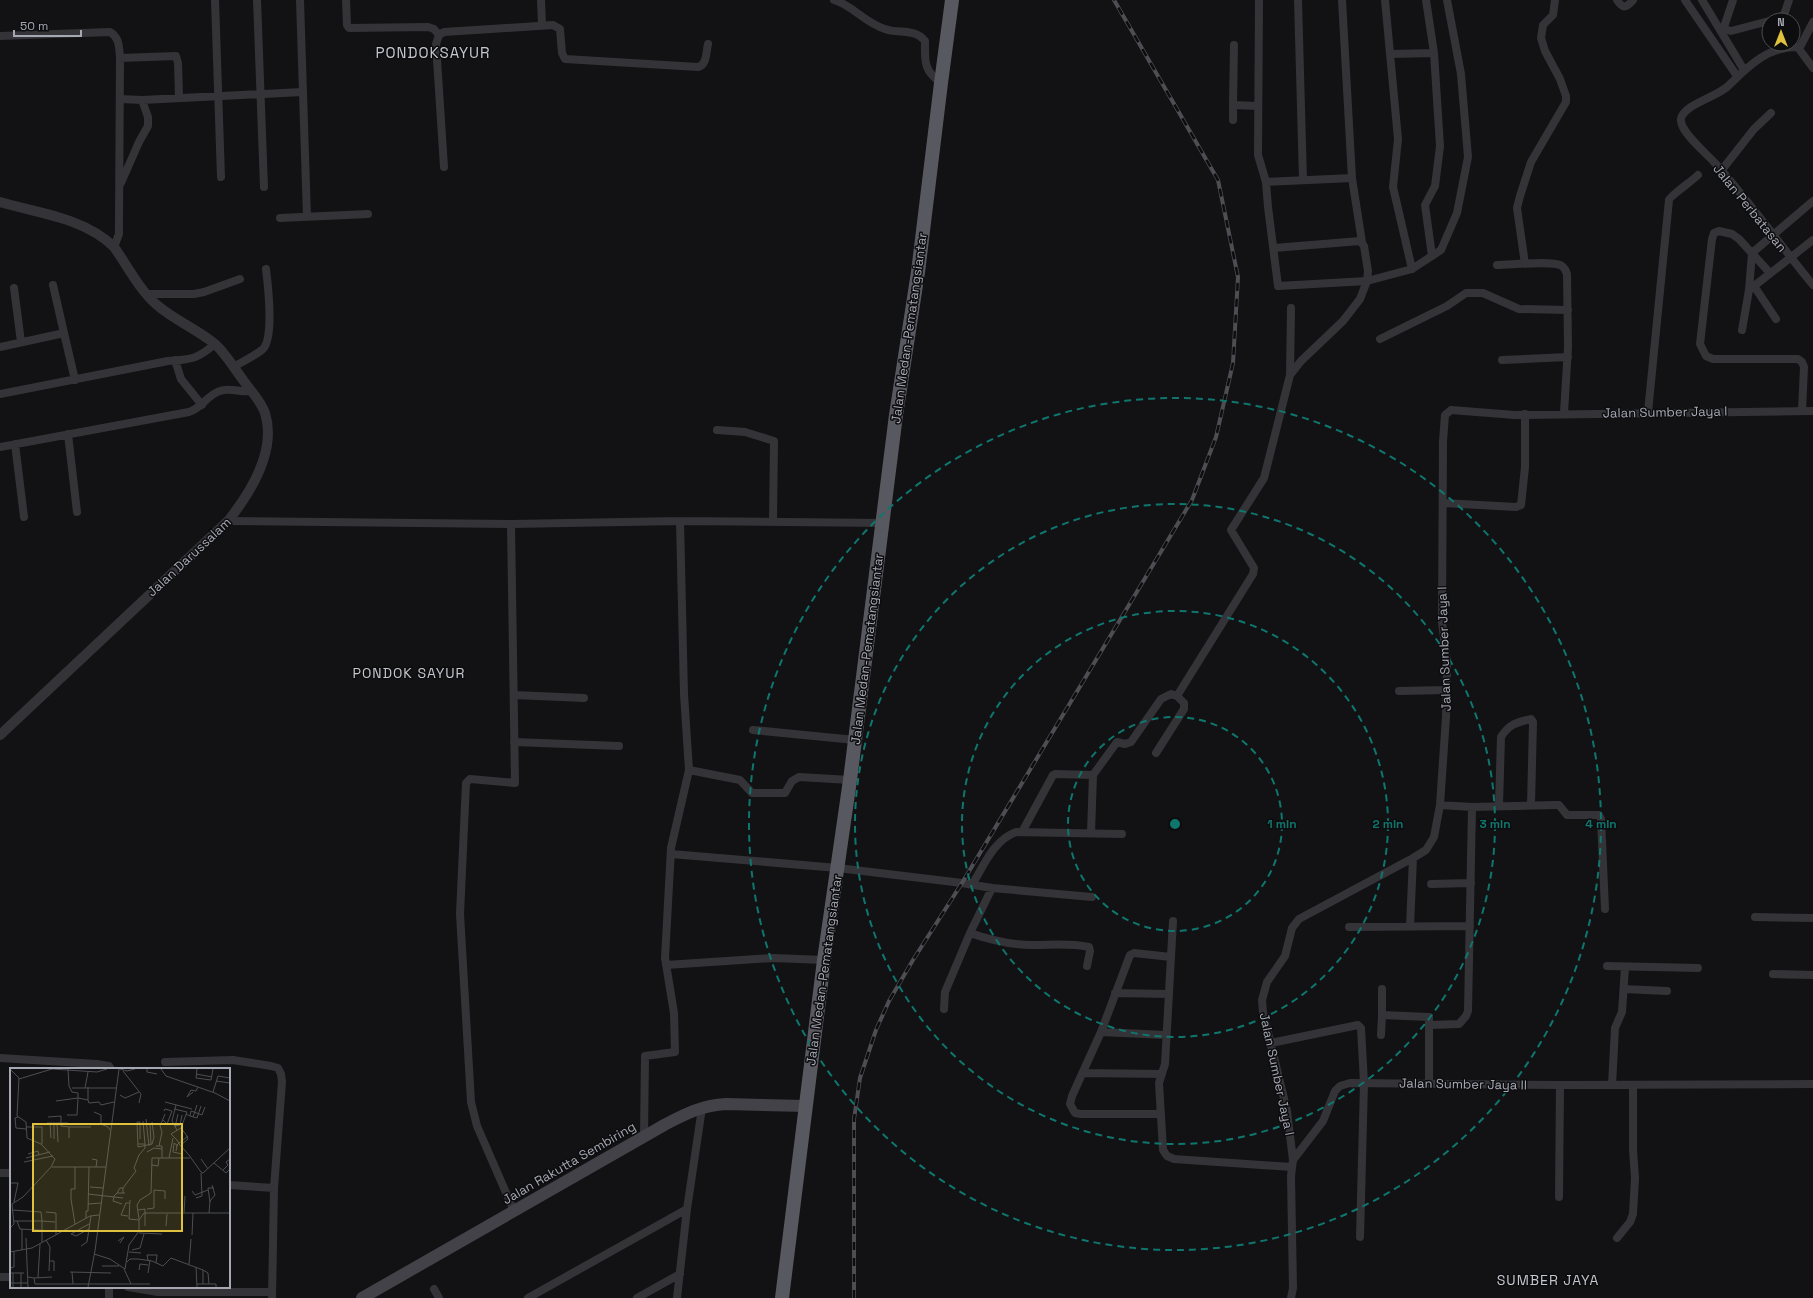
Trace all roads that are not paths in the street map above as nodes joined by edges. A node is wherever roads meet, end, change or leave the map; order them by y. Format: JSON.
{"nodes":[{"id":1,"x":215,"y":0,"type":"edge"},
{"id":2,"x":256,"y":0,"type":"edge"},
{"id":3,"x":300,"y":0,"type":"edge"},
{"id":4,"x":346,"y":0,"type":"edge"},
{"id":5,"x":541,"y":0,"type":"edge"},
{"id":6,"x":834,"y":0,"type":"edge"},
{"id":7,"x":952,"y":0,"type":"edge"},
{"id":8,"x":1259,"y":0,"type":"edge"},
{"id":9,"x":1298,"y":0,"type":"edge"},
{"id":10,"x":1342,"y":0,"type":"edge"},
{"id":11,"x":1385,"y":0,"type":"edge"},
{"id":12,"x":1426,"y":0,"type":"edge"},
{"id":13,"x":1447,"y":0,"type":"edge"},
{"id":14,"x":1555,"y":0,"type":"edge"},
{"id":15,"x":1617,"y":0,"type":"edge"},
{"id":16,"x":1633,"y":0,"type":"edge"},
{"id":17,"x":1685,"y":0,"type":"edge"},
{"id":18,"x":1702,"y":0,"type":"edge"},
{"id":19,"x":1733,"y":0,"type":"edge"},
{"id":20,"x":1789,"y":0,"type":"edge"},
{"id":21,"x":1785,"y":12,"type":"edge"},
{"id":22,"x":1813,"y":22,"type":"edge"},
{"id":23,"x":1761,"y":23,"type":"edge"},
{"id":24,"x":542,"y":26,"type":"junction"},
{"id":25,"x":1723,"y":31,"type":"junction"},
{"id":26,"x":439,"y":35,"type":"junction"},
{"id":27,"x":0,"y":36,"type":"edge"},
{"id":28,"x":708,"y":44,"type":"dead end"},
{"id":29,"x":1234,"y":45,"type":"dead end"},
{"id":30,"x":1801,"y":47,"type":"edge"},
{"id":31,"x":1801,"y":50,"type":"edge"},
{"id":32,"x":1773,"y":52,"type":"edge"},
{"id":33,"x":1434,"y":53,"type":"junction"},
{"id":34,"x":1391,"y":54,"type":"junction"},
{"id":35,"x":120,"y":58,"type":"junction"},
{"id":36,"x":1813,"y":68,"type":"edge"},
{"id":37,"x":1744,"y":70,"type":"junction"},
{"id":38,"x":1737,"y":76,"type":"junction"},
{"id":39,"x":941,"y":84,"type":"junction"},
{"id":40,"x":302,"y":92,"type":"junction"},
{"id":41,"x":261,"y":94,"type":"junction"},
{"id":42,"x":219,"y":96,"type":"junction"},
{"id":43,"x":179,"y":98,"type":"junction"},
{"id":44,"x":120,"y":99,"type":"junction"},
{"id":45,"x":142,"y":100,"type":"junction"},
{"id":46,"x":1233,"y":105,"type":"junction"},
{"id":47,"x":1258,"y":106,"type":"junction"},
{"id":48,"x":1771,"y":113,"type":"dead end"},
{"id":49,"x":1233,"y":120,"type":"dead end"},
{"id":50,"x":444,"y":167,"type":"dead end"},
{"id":51,"x":1722,"y":171,"type":"junction"},
{"id":52,"x":1698,"y":175,"type":"dead end"},
{"id":53,"x":221,"y":177,"type":"dead end"},
{"id":54,"x":1352,"y":178,"type":"junction"},
{"id":55,"x":1303,"y":180,"type":"junction"},
{"id":56,"x":1266,"y":182,"type":"junction"},
{"id":57,"x":264,"y":187,"type":"dead end"},
{"id":58,"x":119,"y":200,"type":"junction"},
{"id":59,"x":1813,"y":201,"type":"edge"},
{"id":60,"x":0,"y":202,"type":"edge"},
{"id":61,"x":368,"y":214,"type":"dead end"},
{"id":62,"x":307,"y":217,"type":"junction"},
{"id":63,"x":280,"y":218,"type":"dead end"},
{"id":64,"x":1772,"y":235,"type":"junction"},
{"id":65,"x":1813,"y":240,"type":"edge"},
{"id":66,"x":1362,"y":242,"type":"junction"},
{"id":67,"x":114,"y":247,"type":"junction"},
{"id":68,"x":1274,"y":248,"type":"junction"},
{"id":69,"x":1752,"y":253,"type":"junction"},
{"id":70,"x":1432,"y":256,"type":"junction"},
{"id":71,"x":1790,"y":258,"type":"junction"},
{"id":72,"x":1525,"y":264,"type":"junction"},
{"id":73,"x":1497,"y":265,"type":"dead end"},
{"id":74,"x":266,"y":269,"type":"dead end"},
{"id":75,"x":1412,"y":269,"type":"junction"},
{"id":76,"x":1770,"y":273,"type":"junction"},
{"id":77,"x":240,"y":279,"type":"dead end"},
{"id":78,"x":1367,"y":281,"type":"junction"},
{"id":79,"x":53,"y":285,"type":"dead end"},
{"id":80,"x":1813,"y":285,"type":"edge"},
{"id":81,"x":14,"y":288,"type":"dead end"},
{"id":82,"x":1752,"y":288,"type":"junction"},
{"id":83,"x":147,"y":294,"type":"junction"},
{"id":84,"x":1291,"y":308,"type":"dead end"},
{"id":85,"x":1568,"y":310,"type":"junction"},
{"id":86,"x":1776,"y":319,"type":"dead end"},
{"id":87,"x":1742,"y":330,"type":"dead end"},
{"id":88,"x":64,"y":333,"type":"junction"},
{"id":89,"x":1380,"y":340,"type":"dead end"},
{"id":90,"x":22,"y":342,"type":"junction"},
{"id":91,"x":215,"y":344,"type":"junction"},
{"id":92,"x":0,"y":347,"type":"edge"},
{"id":93,"x":1568,"y":357,"type":"junction"},
{"id":94,"x":175,"y":360,"type":"junction"},
{"id":95,"x":1502,"y":360,"type":"dead end"},
{"id":96,"x":234,"y":367,"type":"junction"},
{"id":97,"x":1290,"y":375,"type":"junction"},
{"id":98,"x":75,"y":380,"type":"junction"},
{"id":99,"x":251,"y":391,"type":"junction"},
{"id":100,"x":0,"y":394,"type":"edge"},
{"id":101,"x":202,"y":404,"type":"junction"},
{"id":102,"x":1813,"y":410,"type":"edge"},
{"id":103,"x":1802,"y":411,"type":"junction"},
{"id":104,"x":1648,"y":412,"type":"junction"},
{"id":105,"x":1564,"y":413,"type":"junction"},
{"id":106,"x":1525,"y":414,"type":"junction"},
{"id":107,"x":717,"y":430,"type":"dead end"},
{"id":108,"x":68,"y":434,"type":"junction"},
{"id":109,"x":15,"y":444,"type":"junction"},
{"id":110,"x":0,"y":447,"type":"edge"},
{"id":111,"x":1442,"y":504,"type":"junction"},
{"id":112,"x":77,"y":512,"type":"dead end"},
{"id":113,"x":24,"y":517,"type":"dead end"},
{"id":114,"x":228,"y":521,"type":"junction"},
{"id":115,"x":680,"y":521,"type":"junction"},
{"id":116,"x":773,"y":522,"type":"junction"},
{"id":117,"x":883,"y":523,"type":"junction"},
{"id":118,"x":511,"y":524,"type":"junction"},
{"id":119,"x":1447,"y":690,"type":"junction"},
{"id":120,"x":1399,"y":691,"type":"dead end"},
{"id":121,"x":514,"y":695,"type":"junction"},
{"id":122,"x":1177,"y":696,"type":"junction"},
{"id":123,"x":584,"y":698,"type":"dead end"},
{"id":124,"x":753,"y":730,"type":"dead end"},
{"id":125,"x":0,"y":735,"type":"edge"},
{"id":126,"x":855,"y":740,"type":"junction"},
{"id":127,"x":514,"y":742,"type":"junction"},
{"id":128,"x":619,"y":746,"type":"dead end"},
{"id":129,"x":1156,"y":753,"type":"dead end"},
{"id":130,"x":689,"y":770,"type":"junction"},
{"id":131,"x":1093,"y":775,"type":"junction"},
{"id":132,"x":850,"y":780,"type":"junction"},
{"id":133,"x":1440,"y":805,"type":"junction"},
{"id":134,"x":1532,"y":805,"type":"junction"},
{"id":135,"x":1499,"y":806,"type":"junction"},
{"id":136,"x":1472,"y":807,"type":"junction"},
{"id":137,"x":1022,"y":832,"type":"junction"},
{"id":138,"x":1091,"y":833,"type":"junction"},
{"id":139,"x":1122,"y":834,"type":"dead end"},
{"id":140,"x":671,"y":854,"type":"junction"},
{"id":141,"x":1413,"y":858,"type":"junction"},
{"id":142,"x":838,"y":868,"type":"junction"},
{"id":143,"x":1471,"y":883,"type":"junction"},
{"id":144,"x":1431,"y":884,"type":"dead end"},
{"id":145,"x":972,"y":885,"type":"junction"},
{"id":146,"x":992,"y":888,"type":"junction"},
{"id":147,"x":1092,"y":897,"type":"dead end"},
{"id":148,"x":1605,"y":909,"type":"dead end"},
{"id":149,"x":1755,"y":917,"type":"dead end"},
{"id":150,"x":1813,"y":918,"type":"edge"},
{"id":151,"x":1173,"y":921,"type":"dead end"},
{"id":152,"x":1410,"y":926,"type":"junction"},
{"id":153,"x":1470,"y":926,"type":"junction"},
{"id":154,"x":1348,"y":927,"type":"dead end"},
{"id":155,"x":970,"y":933,"type":"junction"},
{"id":156,"x":1171,"y":957,"type":"junction"},
{"id":157,"x":824,"y":960,"type":"junction"},
{"id":158,"x":666,"y":964,"type":"junction"},
{"id":159,"x":1087,"y":966,"type":"dead end"},
{"id":160,"x":1607,"y":966,"type":"dead end"},
{"id":161,"x":1625,"y":967,"type":"junction"},
{"id":162,"x":1698,"y":968,"type":"dead end"},
{"id":163,"x":1773,"y":974,"type":"dead end"},
{"id":164,"x":1813,"y":975,"type":"edge"},
{"id":165,"x":1382,"y":989,"type":"dead end"},
{"id":166,"x":1624,"y":989,"type":"junction"},
{"id":167,"x":1667,"y":991,"type":"dead end"},
{"id":168,"x":1115,"y":993,"type":"junction"},
{"id":169,"x":1169,"y":994,"type":"junction"},
{"id":170,"x":944,"y":1009,"type":"dead end"},
{"id":171,"x":1382,"y":1015,"type":"junction"},
{"id":172,"x":1430,"y":1025,"type":"junction"},
{"id":173,"x":1101,"y":1032,"type":"junction"},
{"id":174,"x":1166,"y":1035,"type":"junction"},
{"id":175,"x":1381,"y":1036,"type":"dead end"},
{"id":176,"x":1271,"y":1043,"type":"junction"},
{"id":177,"x":0,"y":1058,"type":"edge"},
{"id":178,"x":165,"y":1062,"type":"dead end"},
{"id":179,"x":110,"y":1068,"type":"edge"},
{"id":180,"x":1083,"y":1073,"type":"junction"},
{"id":181,"x":1162,"y":1074,"type":"junction"},
{"id":182,"x":1364,"y":1083,"type":"junction"},
{"id":183,"x":1429,"y":1084,"type":"junction"},
{"id":184,"x":1813,"y":1084,"type":"edge"},
{"id":185,"x":1560,"y":1085,"type":"junction"},
{"id":186,"x":1612,"y":1085,"type":"junction"},
{"id":187,"x":1632,"y":1085,"type":"junction"},
{"id":188,"x":805,"y":1106,"type":"junction"},
{"id":189,"x":702,"y":1108,"type":"junction"},
{"id":190,"x":1160,"y":1114,"type":"junction"},
{"id":191,"x":644,"y":1136,"type":"junction"},
{"id":192,"x":1293,"y":1163,"type":"junction"},
{"id":193,"x":230,"y":1185,"type":"edge"},
{"id":194,"x":274,"y":1188,"type":"junction"},
{"id":195,"x":1559,"y":1197,"type":"dead end"},
{"id":196,"x":687,"y":1209,"type":"junction"},
{"id":197,"x":514,"y":1210,"type":"junction"},
{"id":198,"x":1360,"y":1237,"type":"dead end"},
{"id":199,"x":1617,"y":1238,"type":"dead end"},
{"id":200,"x":680,"y":1274,"type":"junction"},
{"id":201,"x":0,"y":1277,"type":"edge"},
{"id":202,"x":10,"y":1278,"type":"edge"},
{"id":203,"x":134,"y":1288,"type":"edge"},
{"id":204,"x":434,"y":1289,"type":"dead end"},
{"id":205,"x":272,"y":1295,"type":"edge"},
{"id":206,"x":362,"y":1298,"type":"edge"},
{"id":207,"x":439,"y":1298,"type":"edge"},
{"id":208,"x":528,"y":1298,"type":"edge"},
{"id":209,"x":637,"y":1298,"type":"edge"},
{"id":210,"x":677,"y":1298,"type":"edge"},
{"id":211,"x":782,"y":1298,"type":"edge"},
{"id":212,"x":1291,"y":1298,"type":"edge"}],
"edges":[{"from":1,"to":42,"type":"street"},
{"from":2,"to":41,"type":"street"},
{"from":3,"to":40,"type":"street"},
{"from":4,"to":26,"type":"street"},
{"from":5,"to":24,"type":"street"},
{"from":6,"to":39,"type":"street"},
{"from":7,"to":39,"type":"highway","name":"Jalan Medan-Pematangsiantar"},
{"from":8,"to":47,"type":"street"},
{"from":9,"to":55,"type":"street"},
{"from":10,"to":54,"type":"street"},
{"from":11,"to":34,"type":"street"},
{"from":12,"to":33,"type":"street"},
{"from":13,"to":70,"type":"street"},
{"from":14,"to":72,"type":"street"},
{"from":15,"to":16,"type":"street"},
{"from":17,"to":38,"type":"street"},
{"from":18,"to":25,"type":"street"},
{"from":19,"to":25,"type":"street"},
{"from":20,"to":21,"type":"street"},
{"from":22,"to":30,"type":"street"},
{"from":23,"to":25,"type":"street"},
{"from":24,"to":26,"type":"street"},
{"from":24,"to":28,"type":"street"},
{"from":25,"to":37,"type":"street"},
{"from":26,"to":50,"type":"street"},
{"from":27,"to":35,"type":"street"},
{"from":29,"to":46,"type":"street"},
{"from":31,"to":36,"type":"street"},
{"from":32,"to":37,"type":"street"},
{"from":33,"to":34,"type":"street"},
{"from":33,"to":70,"type":"street"},
{"from":34,"to":75,"type":"street"},
{"from":35,"to":43,"type":"street"},
{"from":35,"to":44,"type":"street"},
{"from":37,"to":38,"type":"street"},
{"from":38,"to":51,"type":"street","name":"Jalan Perbatasan"},
{"from":39,"to":117,"type":"highway","name":"Jalan Medan-Pematangsiantar"},
{"from":40,"to":41,"type":"street"},
{"from":40,"to":62,"type":"street"},
{"from":41,"to":42,"type":"street"},
{"from":41,"to":57,"type":"street"},
{"from":42,"to":43,"type":"street"},
{"from":42,"to":53,"type":"street"},
{"from":43,"to":45,"type":"street"},
{"from":44,"to":45,"type":"street"},
{"from":44,"to":58,"type":"street"},
{"from":45,"to":58,"type":"street"},
{"from":46,"to":47,"type":"street"},
{"from":46,"to":49,"type":"street"},
{"from":47,"to":56,"type":"street"},
{"from":48,"to":51,"type":"street"},
{"from":51,"to":64,"type":"street","name":"Jalan Perbatasan"},
{"from":52,"to":104,"type":"street"},
{"from":54,"to":55,"type":"street"},
{"from":54,"to":66,"type":"street"},
{"from":55,"to":56,"type":"street"},
{"from":56,"to":68,"type":"street"},
{"from":58,"to":67,"type":"street"},
{"from":59,"to":64,"type":"street"},
{"from":60,"to":67,"type":"street","name":"Jalan Darussalam"},
{"from":61,"to":62,"type":"street"},
{"from":62,"to":63,"type":"street"},
{"from":64,"to":69,"type":"street"},
{"from":64,"to":71,"type":"street","name":"Jalan Perbatasan"},
{"from":65,"to":71,"type":"street"},
{"from":66,"to":68,"type":"street"},
{"from":66,"to":78,"type":"street"},
{"from":67,"to":83,"type":"street","name":"Jalan Darussalam"},
{"from":68,"to":78,"type":"street"},
{"from":69,"to":76,"type":"street"},
{"from":69,"to":82,"type":"street"},
{"from":69,"to":103,"type":"street"},
{"from":70,"to":75,"type":"street"},
{"from":71,"to":76,"type":"street"},
{"from":71,"to":80,"type":"street","name":"Jalan Perbatasan"},
{"from":72,"to":73,"type":"street"},
{"from":72,"to":85,"type":"street"},
{"from":74,"to":96,"type":"street"},
{"from":75,"to":78,"type":"street"},
{"from":76,"to":82,"type":"street"},
{"from":77,"to":83,"type":"street"},
{"from":78,"to":97,"type":"street"},
{"from":79,"to":88,"type":"street"},
{"from":81,"to":90,"type":"street"},
{"from":82,"to":86,"type":"street"},
{"from":82,"to":87,"type":"street"},
{"from":83,"to":91,"type":"street","name":"Jalan Darussalam"},
{"from":84,"to":97,"type":"street"},
{"from":85,"to":89,"type":"street"},
{"from":85,"to":93,"type":"street"},
{"from":88,"to":90,"type":"street"},
{"from":88,"to":98,"type":"street"},
{"from":90,"to":92,"type":"street"},
{"from":91,"to":94,"type":"street"},
{"from":91,"to":96,"type":"street","name":"Jalan Darussalam"},
{"from":93,"to":95,"type":"street"},
{"from":93,"to":105,"type":"street"},
{"from":94,"to":98,"type":"street"},
{"from":94,"to":101,"type":"street"},
{"from":96,"to":99,"type":"street","name":"Jalan Darussalam"},
{"from":97,"to":122,"type":"street"},
{"from":98,"to":100,"type":"street"},
{"from":99,"to":101,"type":"street"},
{"from":99,"to":114,"type":"street","name":"Jalan Darussalam"},
{"from":101,"to":108,"type":"street"},
{"from":102,"to":103,"type":"street","name":"Jalan Sumber Jaya I"},
{"from":103,"to":104,"type":"street","name":"Jalan Sumber Jaya I"},
{"from":104,"to":105,"type":"street","name":"Jalan Sumber Jaya I"},
{"from":105,"to":106,"type":"street","name":"Jalan Sumber Jaya I"},
{"from":106,"to":111,"type":"street"},
{"from":106,"to":111,"type":"street","name":"Jalan Sumber Jaya I"},
{"from":107,"to":116,"type":"street"},
{"from":108,"to":109,"type":"street"},
{"from":108,"to":112,"type":"street"},
{"from":109,"to":110,"type":"street"},
{"from":109,"to":113,"type":"street"},
{"from":111,"to":119,"type":"street","name":"Jalan Sumber Jaya I"},
{"from":114,"to":118,"type":"street"},
{"from":114,"to":125,"type":"street","name":"Jalan Darussalam"},
{"from":115,"to":116,"type":"street"},
{"from":115,"to":118,"type":"street"},
{"from":115,"to":130,"type":"street"},
{"from":116,"to":117,"type":"street"},
{"from":117,"to":126,"type":"highway","name":"Jalan Medan-Pematangsiantar"},
{"from":118,"to":121,"type":"street"},
{"from":119,"to":120,"type":"street"},
{"from":119,"to":133,"type":"street","name":"Jalan Sumber Jaya I"},
{"from":121,"to":123,"type":"street"},
{"from":121,"to":127,"type":"street"},
{"from":122,"to":129,"type":"street"},
{"from":122,"to":131,"type":"street"},
{"from":124,"to":126,"type":"street"},
{"from":126,"to":132,"type":"highway","name":"Jalan Medan-Pematangsiantar"},
{"from":127,"to":128,"type":"street"},
{"from":127,"to":197,"type":"street"},
{"from":130,"to":132,"type":"street"},
{"from":130,"to":140,"type":"street"},
{"from":131,"to":137,"type":"street"},
{"from":131,"to":138,"type":"street"},
{"from":132,"to":142,"type":"highway","name":"Jalan Medan-Pematangsiantar"},
{"from":133,"to":136,"type":"street"},
{"from":133,"to":141,"type":"street","name":"Jalan Sumber Jaya I"},
{"from":134,"to":135,"type":"street"},
{"from":134,"to":135,"type":"street"},
{"from":134,"to":148,"type":"street"},
{"from":135,"to":136,"type":"street"},
{"from":136,"to":143,"type":"street"},
{"from":137,"to":138,"type":"street"},
{"from":137,"to":145,"type":"street"},
{"from":138,"to":139,"type":"street"},
{"from":140,"to":142,"type":"street"},
{"from":140,"to":158,"type":"street"},
{"from":141,"to":152,"type":"street"},
{"from":141,"to":176,"type":"street","name":"Jalan Sumber Jaya I"},
{"from":142,"to":145,"type":"street"},
{"from":142,"to":157,"type":"highway","name":"Jalan Medan-Pematangsiantar"},
{"from":143,"to":144,"type":"street"},
{"from":143,"to":153,"type":"street"},
{"from":145,"to":146,"type":"street"},
{"from":146,"to":147,"type":"street"},
{"from":146,"to":155,"type":"street"},
{"from":149,"to":150,"type":"street"},
{"from":151,"to":156,"type":"street"},
{"from":152,"to":153,"type":"street"},
{"from":152,"to":154,"type":"street"},
{"from":153,"to":172,"type":"street"},
{"from":155,"to":159,"type":"street"},
{"from":155,"to":170,"type":"street"},
{"from":156,"to":168,"type":"street"},
{"from":156,"to":169,"type":"street"},
{"from":157,"to":158,"type":"street"},
{"from":157,"to":188,"type":"highway","name":"Jalan Medan-Pematangsiantar"},
{"from":158,"to":191,"type":"street"},
{"from":160,"to":161,"type":"street"},
{"from":161,"to":162,"type":"street"},
{"from":161,"to":166,"type":"street"},
{"from":163,"to":164,"type":"street"},
{"from":165,"to":171,"type":"street"},
{"from":166,"to":167,"type":"street"},
{"from":166,"to":186,"type":"street"},
{"from":168,"to":169,"type":"street"},
{"from":168,"to":173,"type":"street"},
{"from":169,"to":174,"type":"street"},
{"from":171,"to":172,"type":"street"},
{"from":171,"to":175,"type":"street"},
{"from":172,"to":183,"type":"street"},
{"from":173,"to":174,"type":"street"},
{"from":173,"to":180,"type":"street"},
{"from":174,"to":181,"type":"street"},
{"from":176,"to":182,"type":"street"},
{"from":176,"to":192,"type":"street","name":"Jalan Sumber Jaya I"},
{"from":177,"to":179,"type":"street"},
{"from":178,"to":194,"type":"street"},
{"from":180,"to":181,"type":"street"},
{"from":180,"to":190,"type":"street"},
{"from":181,"to":190,"type":"street"},
{"from":182,"to":183,"type":"street","name":"Jalan Sumber Jaya II"},
{"from":182,"to":192,"type":"street","name":"Jalan Sumber Jaya II"},
{"from":182,"to":198,"type":"street"},
{"from":183,"to":185,"type":"street","name":"Jalan Sumber Jaya II"},
{"from":184,"to":187,"type":"street","name":"Jalan Sumber Jaya II"},
{"from":185,"to":186,"type":"street","name":"Jalan Sumber Jaya II"},
{"from":185,"to":195,"type":"street"},
{"from":186,"to":187,"type":"street","name":"Jalan Sumber Jaya II"},
{"from":187,"to":199,"type":"street"},
{"from":188,"to":189,"type":"main road","name":"Jalan Rakutta Sembiring"},
{"from":188,"to":211,"type":"highway","name":"Jalan Medan-Pematangsiantar"},
{"from":189,"to":191,"type":"main road","name":"Jalan Rakutta Sembiring"},
{"from":189,"to":196,"type":"street"},
{"from":190,"to":192,"type":"street"},
{"from":191,"to":197,"type":"main road","name":"Jalan Rakutta Sembiring"},
{"from":192,"to":212,"type":"street"},
{"from":193,"to":194,"type":"street"},
{"from":194,"to":205,"type":"street"},
{"from":196,"to":200,"type":"street"},
{"from":196,"to":208,"type":"street"},
{"from":197,"to":206,"type":"main road","name":"Jalan Rakutta Sembiring"},
{"from":200,"to":209,"type":"street"},
{"from":200,"to":210,"type":"street"},
{"from":201,"to":202,"type":"street"},
{"from":203,"to":205,"type":"street"},
{"from":204,"to":207,"type":"street"}]}
